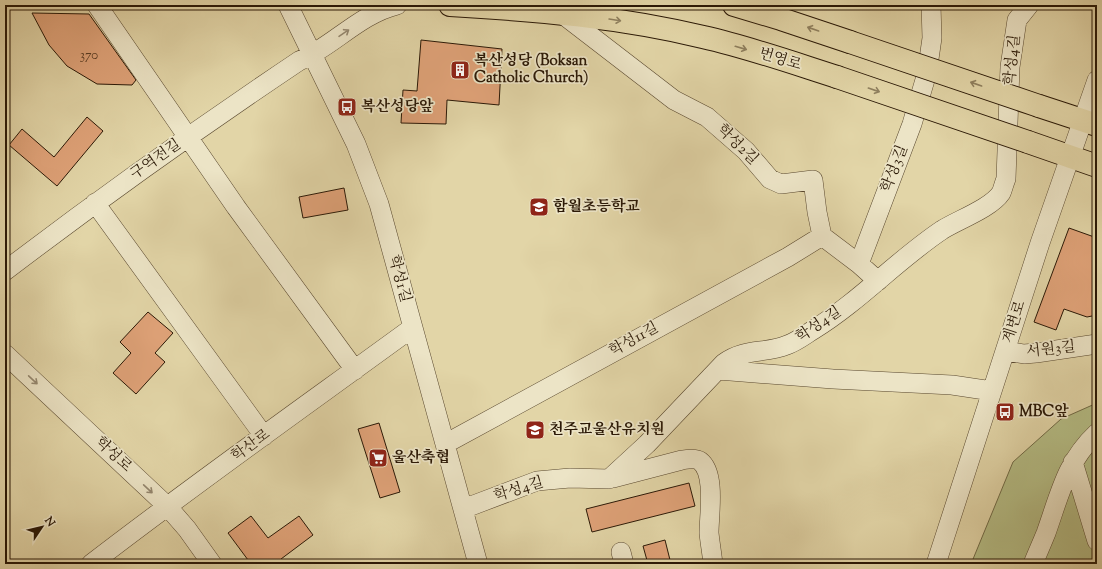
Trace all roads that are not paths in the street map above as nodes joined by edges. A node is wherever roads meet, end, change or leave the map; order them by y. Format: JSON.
{"nodes":[{"id":1,"x":97,"y":5,"type":"edge"},
{"id":2,"x":288,"y":5,"type":"edge"},
{"id":3,"x":397,"y":5,"type":"edge"},
{"id":4,"x":450,"y":5,"type":"edge"},
{"id":5,"x":734,"y":5,"type":"edge"},
{"id":6,"x":931,"y":5,"type":"edge"},
{"id":7,"x":1029,"y":5,"type":"edge"},
{"id":8,"x":561,"y":13,"type":"junction"},
{"id":9,"x":312,"y":55,"type":"junction"},
{"id":10,"x":1097,"y":80,"type":"edge"},
{"id":11,"x":1090,"y":123,"type":"edge"},
{"id":12,"x":189,"y":137,"type":"junction"},
{"id":13,"x":1071,"y":157,"type":"junction"},
{"id":14,"x":1097,"y":166,"type":"edge"},
{"id":15,"x":95,"y":203,"type":"junction"},
{"id":16,"x":822,"y":236,"type":"junction"},
{"id":17,"x":859,"y":264,"type":"junction"},
{"id":18,"x":5,"y":271,"type":"edge"},
{"id":19,"x":878,"y":281,"type":"junction"},
{"id":20,"x":412,"y":328,"type":"junction"},
{"id":21,"x":1097,"y":344,"type":"edge"},
{"id":22,"x":1006,"y":351,"type":"junction"},
{"id":23,"x":5,"y":354,"type":"edge"},
{"id":24,"x":355,"y":370,"type":"junction"},
{"id":25,"x":718,"y":370,"type":"junction"},
{"id":26,"x":992,"y":391,"type":"junction"},
{"id":27,"x":1097,"y":433,"type":"edge"},
{"id":28,"x":264,"y":436,"type":"junction"},
{"id":29,"x":445,"y":444,"type":"junction"},
{"id":30,"x":1074,"y":462,"type":"junction"},
{"id":31,"x":610,"y":479,"type":"junction"},
{"id":32,"x":166,"y":506,"type":"junction"},
{"id":33,"x":463,"y":509,"type":"junction"},
{"id":34,"x":1097,"y":541,"type":"edge"},
{"id":35,"x":91,"y":564,"type":"edge"},
{"id":36,"x":212,"y":564,"type":"edge"},
{"id":37,"x":478,"y":564,"type":"edge"},
{"id":38,"x":713,"y":564,"type":"edge"},
{"id":39,"x":936,"y":564,"type":"edge"},
{"id":40,"x":1033,"y":564,"type":"edge"}],
"edges":[{"from":1,"to":12,"type":"street"},
{"from":2,"to":9,"type":"street","name":"학성1길"},
{"from":9,"to":3,"type":"street","name":"구역전길","one_way":true},
{"from":4,"to":8,"type":"main road","name":"번영로"},
{"from":11,"to":5,"type":"main road","one_way":true,"bridge":true},
{"from":6,"to":17,"type":"street","name":"학성3길"},
{"from":7,"to":19,"type":"street","name":"학성4길"},
{"from":8,"to":13,"type":"main road","name":"번영로","one_way":true,"bridge":true},
{"from":8,"to":16,"type":"street","name":"학성2길"},
{"from":9,"to":12,"type":"street","name":"구역전길"},
{"from":9,"to":20,"type":"street","name":"학성1길"},
{"from":10,"to":11,"type":"street","name":"계변로"},
{"from":11,"to":13,"type":"street","name":"계변로"},
{"from":12,"to":15,"type":"street","name":"구역전길"},
{"from":12,"to":24,"type":"street"},
{"from":13,"to":14,"type":"main road","name":"번영로"},
{"from":13,"to":22,"type":"street","name":"계변로"},
{"from":15,"to":18,"type":"street","name":"구역전길"},
{"from":15,"to":28,"type":"street"},
{"from":16,"to":17,"type":"street"},
{"from":16,"to":29,"type":"street","name":"학성11길"},
{"from":17,"to":19,"type":"street"},
{"from":19,"to":25,"type":"street","name":"학성4길"},
{"from":20,"to":24,"type":"street","name":"학산로"},
{"from":20,"to":29,"type":"street","name":"학성1길"},
{"from":21,"to":22,"type":"street","name":"서원3길"},
{"from":22,"to":26,"type":"street","name":"계변로"},
{"from":23,"to":32,"type":"street","name":"학성로","one_way":true},
{"from":24,"to":28,"type":"street","name":"학산로"},
{"from":25,"to":26,"type":"street"},
{"from":25,"to":31,"type":"street","name":"학성4길"},
{"from":26,"to":39,"type":"street","name":"계변로"},
{"from":27,"to":30,"type":"street"},
{"from":28,"to":32,"type":"street","name":"학산로"},
{"from":29,"to":33,"type":"street","name":"학성1길"},
{"from":30,"to":34,"type":"street"},
{"from":30,"to":40,"type":"street"},
{"from":31,"to":33,"type":"street","name":"학성4길"},
{"from":31,"to":38,"type":"street"},
{"from":32,"to":35,"type":"street","name":"학산로"},
{"from":32,"to":36,"type":"street","name":"학성로"},
{"from":33,"to":37,"type":"street","name":"학성1길"}]}
